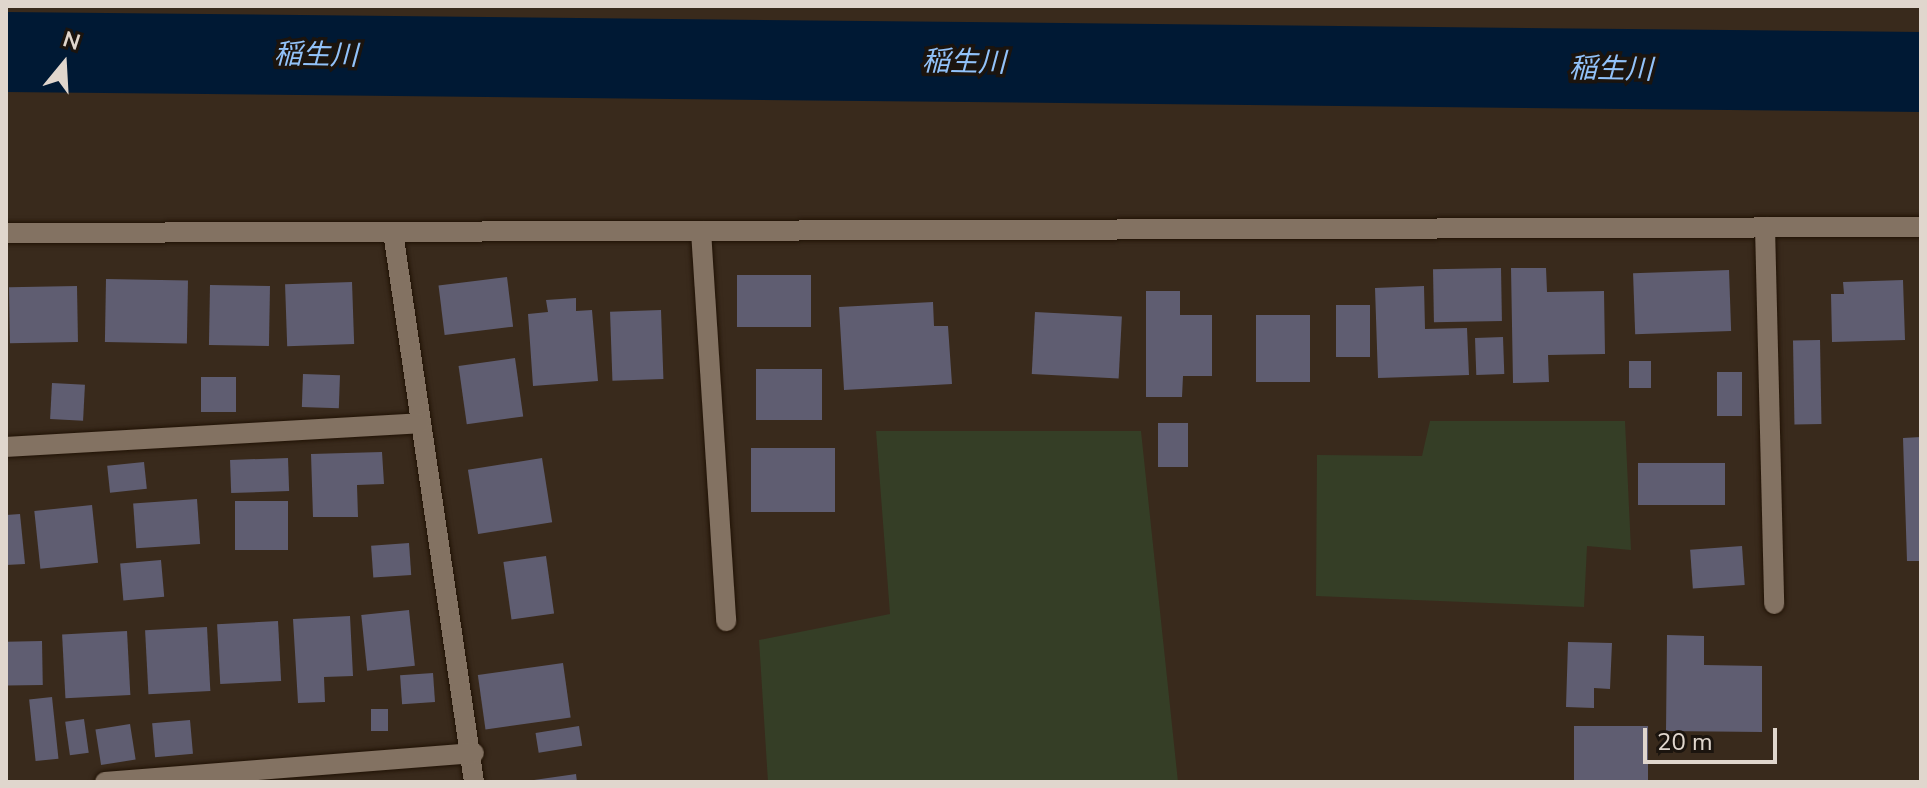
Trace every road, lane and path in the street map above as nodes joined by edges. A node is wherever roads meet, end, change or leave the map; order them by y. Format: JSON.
{"nodes":[{"id":1,"x":1765,"y":227,"type":"junction"},
{"id":2,"x":1921,"y":227,"type":"edge"},
{"id":3,"x":701,"y":231,"type":"junction"},
{"id":4,"x":393,"y":232,"type":"junction"},
{"id":5,"x":6,"y":233,"type":"edge"},
{"id":6,"x":418,"y":423,"type":"junction"},
{"id":7,"x":6,"y":447,"type":"edge"},
{"id":8,"x":1774,"y":604,"type":"dead end"},
{"id":9,"x":726,"y":621,"type":"dead end"},
{"id":10,"x":474,"y":753,"type":"junction"},
{"id":11,"x":105,"y":782,"type":"edge"},
{"id":12,"x":474,"y":782,"type":"edge"}],
"edges":[{"from":1,"to":2,"type":"street"},
{"from":1,"to":3,"type":"street"},
{"from":1,"to":8,"type":"street"},
{"from":3,"to":4,"type":"street"},
{"from":3,"to":9,"type":"street"},
{"from":4,"to":5,"type":"street"},
{"from":4,"to":6,"type":"street"},
{"from":6,"to":7,"type":"street"},
{"from":6,"to":10,"type":"street"},
{"from":10,"to":11,"type":"street"},
{"from":10,"to":12,"type":"street"}]}
